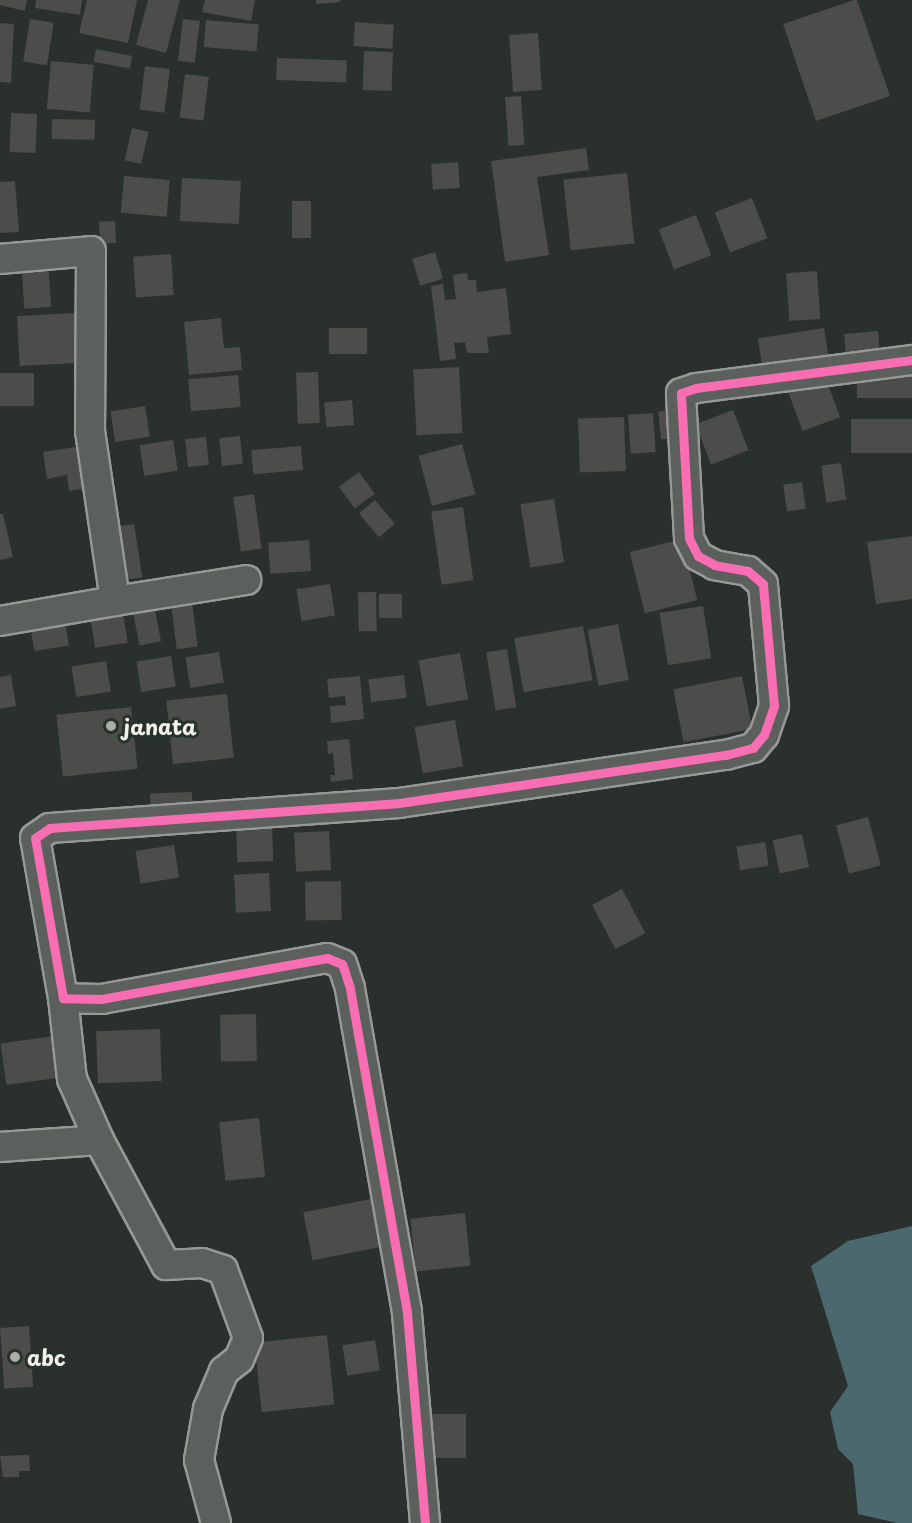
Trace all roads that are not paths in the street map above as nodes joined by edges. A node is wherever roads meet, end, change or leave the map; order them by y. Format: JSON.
{"nodes":[{"id":1,"x":0,"y":260,"type":"edge"},
{"id":2,"x":912,"y":360,"type":"edge"},
{"id":3,"x":246,"y":580,"type":"dead end"},
{"id":4,"x":115,"y":601,"type":"junction"},
{"id":5,"x":0,"y":621,"type":"edge"},
{"id":6,"x":63,"y":998,"type":"junction"},
{"id":7,"x":99,"y":1140,"type":"junction"},
{"id":8,"x":0,"y":1146,"type":"edge"},
{"id":9,"x":216,"y":1523,"type":"edge"},
{"id":10,"x":425,"y":1523,"type":"edge"}],
"edges":[{"from":1,"to":4,"type":"street"},
{"from":2,"to":6,"type":"street"},
{"from":3,"to":4,"type":"street"},
{"from":4,"to":5,"type":"street"},
{"from":6,"to":7,"type":"street"},
{"from":6,"to":10,"type":"street"},
{"from":7,"to":8,"type":"street"},
{"from":7,"to":9,"type":"street"}]}
